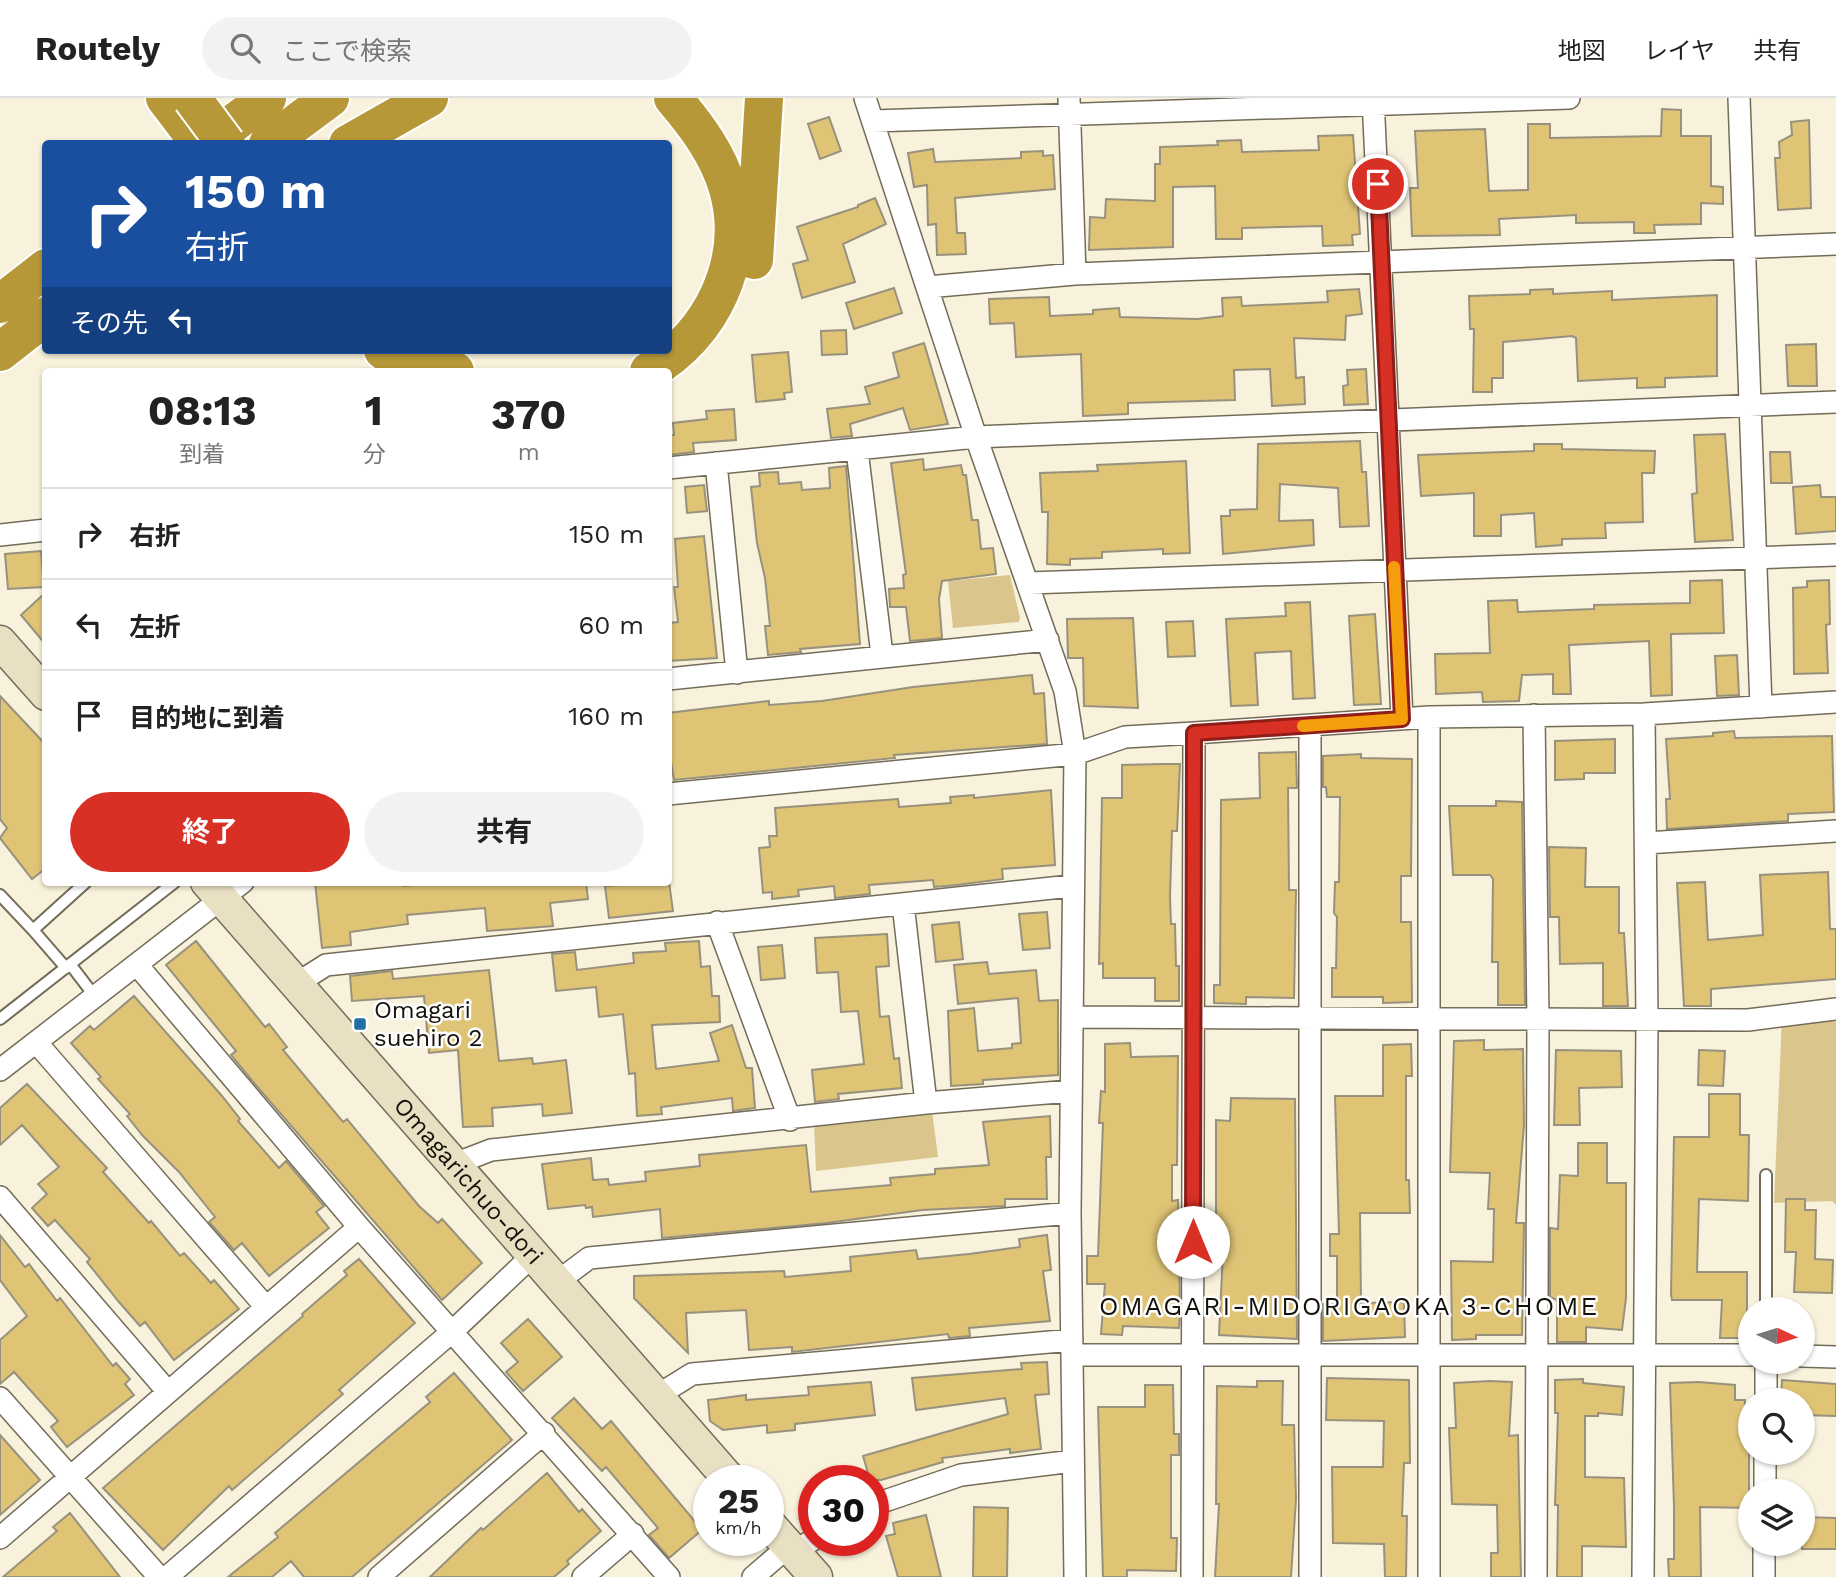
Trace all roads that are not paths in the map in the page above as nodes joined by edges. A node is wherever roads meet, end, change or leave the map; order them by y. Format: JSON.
{"nodes":[{"id":1,"x":166,"y":98,"type":"edge"},
{"id":2,"x":192,"y":98,"type":"edge"},
{"id":3,"x":267,"y":98,"type":"edge"},
{"id":4,"x":330,"y":98,"type":"edge"},
{"id":5,"x":429,"y":98,"type":"edge"},
{"id":6,"x":673,"y":98,"type":"edge"},
{"id":7,"x":764,"y":98,"type":"edge"},
{"id":8,"x":865,"y":98,"type":"edge"},
{"id":9,"x":1569,"y":98,"type":"edge"},
{"id":10,"x":1739,"y":98,"type":"edge"},
{"id":11,"x":1373,"y":102,"type":"edge"},
{"id":12,"x":1070,"y":107,"type":"edge"},
{"id":13,"x":873,"y":121,"type":"junction"},
{"id":14,"x":197,"y":140,"type":"edge"},
{"id":15,"x":211,"y":140,"type":"edge"},
{"id":16,"x":223,"y":140,"type":"edge"},
{"id":17,"x":273,"y":140,"type":"edge"},
{"id":18,"x":355,"y":140,"type":"edge"},
{"id":19,"x":1836,"y":244,"type":"edge"},
{"id":20,"x":1744,"y":247,"type":"junction"},
{"id":21,"x":1381,"y":263,"type":"junction"},
{"id":22,"x":42,"y":271,"type":"edge"},
{"id":23,"x":1075,"y":274,"type":"junction"},
{"id":24,"x":927,"y":287,"type":"junction"},
{"id":25,"x":0,"y":304,"type":"edge"},
{"id":26,"x":42,"y":319,"type":"edge"},
{"id":27,"x":0,"y":352,"type":"edge"},
{"id":28,"x":42,"y":353,"type":"edge"},
{"id":29,"x":388,"y":354,"type":"edge"},
{"id":30,"x":427,"y":354,"type":"edge"},
{"id":31,"x":407,"y":368,"type":"edge"},
{"id":32,"x":450,"y":368,"type":"edge"},
{"id":33,"x":653,"y":368,"type":"edge"},
{"id":34,"x":672,"y":380,"type":"edge"},
{"id":35,"x":0,"y":381,"type":"edge"},
{"id":36,"x":1836,"y":402,"type":"edge"},
{"id":37,"x":1749,"y":406,"type":"junction"},
{"id":38,"x":1387,"y":421,"type":"junction"},
{"id":39,"x":976,"y":438,"type":"junction"},
{"id":40,"x":857,"y":450,"type":"junction"},
{"id":41,"x":716,"y":463,"type":"junction"},
{"id":42,"x":672,"y":468,"type":"edge"},
{"id":43,"x":42,"y":530,"type":"edge"},
{"id":44,"x":0,"y":535,"type":"edge"},
{"id":45,"x":1836,"y":555,"type":"edge"},
{"id":46,"x":1756,"y":558,"type":"junction"},
{"id":47,"x":1394,"y":571,"type":"junction"},
{"id":48,"x":1029,"y":583,"type":"junction"},
{"id":49,"x":1048,"y":640,"type":"junction"},
{"id":50,"x":0,"y":642,"type":"edge"},
{"id":51,"x":882,"y":655,"type":"junction"},
{"id":52,"x":737,"y":673,"type":"junction"},
{"id":53,"x":672,"y":679,"type":"edge"},
{"id":54,"x":42,"y":689,"type":"edge"},
{"id":55,"x":1836,"y":702,"type":"edge"},
{"id":56,"x":1761,"y":707,"type":"junction"},
{"id":57,"x":1644,"y":713,"type":"junction"},
{"id":58,"x":1534,"y":715,"type":"junction"},
{"id":59,"x":1429,"y":718,"type":"junction"},
{"id":60,"x":1402,"y":719,"type":"junction"},
{"id":61,"x":1310,"y":726,"type":"junction"},
{"id":62,"x":1194,"y":733,"type":"junction"},
{"id":63,"x":1075,"y":754,"type":"junction"},
{"id":64,"x":672,"y":794,"type":"edge"},
{"id":65,"x":1836,"y":831,"type":"edge"},
{"id":66,"x":1646,"y":843,"type":"junction"},
{"id":67,"x":82,"y":886,"type":"edge"},
{"id":68,"x":170,"y":886,"type":"edge"},
{"id":69,"x":1071,"y":886,"type":"junction"},
{"id":70,"x":224,"y":888,"type":"edge"},
{"id":71,"x":0,"y":895,"type":"edge"},
{"id":72,"x":903,"y":904,"type":"junction"},
{"id":73,"x":717,"y":922,"type":"junction"},
{"id":74,"x":33,"y":930,"type":"junction"},
{"id":75,"x":138,"y":965,"type":"junction"},
{"id":76,"x":68,"y":966,"type":"junction"},
{"id":77,"x":296,"y":984,"type":"junction"},
{"id":78,"x":96,"y":998,"type":"junction"},
{"id":79,"x":1836,"y":1009,"type":"edge"},
{"id":80,"x":1074,"y":1017,"type":"junction"},
{"id":81,"x":0,"y":1019,"type":"edge"},
{"id":82,"x":1194,"y":1019,"type":"junction"},
{"id":83,"x":1310,"y":1019,"type":"junction"},
{"id":84,"x":1430,"y":1019,"type":"junction"},
{"id":85,"x":1538,"y":1019,"type":"junction"},
{"id":86,"x":1647,"y":1020,"type":"junction"},
{"id":87,"x":36,"y":1042,"type":"junction"},
{"id":88,"x":0,"y":1070,"type":"edge"},
{"id":89,"x":1071,"y":1091,"type":"junction"},
{"id":90,"x":926,"y":1103,"type":"junction"},
{"id":91,"x":790,"y":1120,"type":"junction"},
{"id":92,"x":452,"y":1165,"type":"junction"},
{"id":93,"x":1766,"y":1175,"type":"dead end"},
{"id":94,"x":0,"y":1197,"type":"edge"},
{"id":95,"x":1070,"y":1213,"type":"junction"},
{"id":96,"x":359,"y":1227,"type":"junction"},
{"id":97,"x":532,"y":1256,"type":"junction"},
{"id":98,"x":556,"y":1282,"type":"junction"},
{"id":99,"x":1766,"y":1297,"type":"edge"},
{"id":100,"x":265,"y":1306,"type":"junction"},
{"id":101,"x":454,"y":1330,"type":"junction"},
{"id":102,"x":1072,"y":1348,"type":"junction"},
{"id":103,"x":1193,"y":1354,"type":"junction"},
{"id":104,"x":1310,"y":1354,"type":"junction"},
{"id":105,"x":1430,"y":1354,"type":"junction"},
{"id":106,"x":1644,"y":1355,"type":"junction"},
{"id":107,"x":1738,"y":1355,"type":"edge"},
{"id":108,"x":1536,"y":1356,"type":"junction"},
{"id":109,"x":1815,"y":1356,"type":"edge"},
{"id":110,"x":1836,"y":1357,"type":"edge"},
{"id":111,"x":168,"y":1392,"type":"junction"},
{"id":112,"x":655,"y":1397,"type":"junction"},
{"id":113,"x":0,"y":1398,"type":"edge"},
{"id":114,"x":544,"y":1433,"type":"junction"},
{"id":115,"x":1073,"y":1461,"type":"junction"},
{"id":116,"x":716,"y":1465,"type":"edge"},
{"id":117,"x":72,"y":1479,"type":"junction"},
{"id":118,"x":889,"y":1500,"type":"edge"},
{"id":119,"x":633,"y":1534,"type":"junction"},
{"id":120,"x":0,"y":1538,"type":"edge"},
{"id":121,"x":791,"y":1540,"type":"edge"},
{"id":122,"x":1764,"y":1556,"type":"edge"},
{"id":123,"x":159,"y":1577,"type":"edge"},
{"id":124,"x":167,"y":1577,"type":"edge"},
{"id":125,"x":379,"y":1577,"type":"edge"},
{"id":126,"x":583,"y":1577,"type":"edge"},
{"id":127,"x":669,"y":1577,"type":"edge"},
{"id":128,"x":753,"y":1577,"type":"edge"},
{"id":129,"x":816,"y":1577,"type":"edge"},
{"id":130,"x":1074,"y":1577,"type":"edge"},
{"id":131,"x":1192,"y":1577,"type":"edge"},
{"id":132,"x":1310,"y":1577,"type":"edge"},
{"id":133,"x":1429,"y":1577,"type":"edge"},
{"id":134,"x":1536,"y":1577,"type":"edge"},
{"id":135,"x":1643,"y":1577,"type":"edge"},
{"id":136,"x":1764,"y":1577,"type":"edge"}],
"edges":[{"from":1,"to":14,"type":"highway"},
{"from":2,"to":16,"type":"highway","bridge":true},
{"from":3,"to":15,"type":"highway"},
{"from":4,"to":17,"type":"highway"},
{"from":5,"to":18,"type":"highway"},
{"from":6,"to":33,"type":"highway"},
{"from":7,"to":34,"type":"highway"},
{"from":8,"to":13,"type":"street"},
{"from":9,"to":11,"type":"street"},
{"from":10,"to":20,"type":"street"},
{"from":11,"to":12,"type":"street"},
{"from":11,"to":21,"type":"street"},
{"from":12,"to":13,"type":"street"},
{"from":12,"to":23,"type":"street"},
{"from":13,"to":24,"type":"street"},
{"from":19,"to":20,"type":"street"},
{"from":20,"to":21,"type":"street"},
{"from":20,"to":37,"type":"street"},
{"from":21,"to":23,"type":"street"},
{"from":21,"to":38,"type":"street"},
{"from":22,"to":25,"type":"highway"},
{"from":23,"to":24,"type":"street"},
{"from":24,"to":39,"type":"street"},
{"from":26,"to":27,"type":"highway"},
{"from":28,"to":35,"type":"highway"},
{"from":29,"to":31,"type":"highway"},
{"from":30,"to":32,"type":"highway"},
{"from":36,"to":37,"type":"street"},
{"from":37,"to":38,"type":"street"},
{"from":37,"to":46,"type":"street"},
{"from":38,"to":39,"type":"street"},
{"from":38,"to":47,"type":"street"},
{"from":39,"to":40,"type":"street"},
{"from":39,"to":48,"type":"street"},
{"from":40,"to":41,"type":"street"},
{"from":40,"to":51,"type":"street"},
{"from":41,"to":42,"type":"street"},
{"from":41,"to":52,"type":"street"},
{"from":43,"to":44,"type":"street"},
{"from":45,"to":46,"type":"street"},
{"from":46,"to":47,"type":"street"},
{"from":46,"to":56,"type":"street"},
{"from":47,"to":48,"type":"street"},
{"from":47,"to":60,"type":"street"},
{"from":48,"to":49,"type":"street"},
{"from":49,"to":51,"type":"street"},
{"from":49,"to":63,"type":"street"},
{"from":50,"to":54,"type":"main road"},
{"from":51,"to":52,"type":"street"},
{"from":52,"to":53,"type":"street"},
{"from":55,"to":56,"type":"street"},
{"from":56,"to":57,"type":"street"},
{"from":57,"to":58,"type":"street"},
{"from":57,"to":66,"type":"street"},
{"from":58,"to":59,"type":"street"},
{"from":58,"to":85,"type":"street"},
{"from":59,"to":60,"type":"street"},
{"from":59,"to":84,"type":"street"},
{"from":60,"to":61,"type":"street"},
{"from":61,"to":62,"type":"street"},
{"from":61,"to":83,"type":"street"},
{"from":62,"to":63,"type":"street"},
{"from":62,"to":82,"type":"street"},
{"from":63,"to":64,"type":"street"},
{"from":63,"to":69,"type":"street"},
{"from":65,"to":66,"type":"street"},
{"from":66,"to":86,"type":"street"},
{"from":67,"to":74,"type":"lane"},
{"from":68,"to":76,"type":"lane"},
{"from":69,"to":72,"type":"street"},
{"from":69,"to":80,"type":"street"},
{"from":70,"to":75,"type":"street"},
{"from":70,"to":77,"type":"main road","name":"Omagarichuo-dori"},
{"from":71,"to":74,"type":"lane"},
{"from":72,"to":73,"type":"street"},
{"from":72,"to":90,"type":"street"},
{"from":73,"to":77,"type":"street"},
{"from":73,"to":91,"type":"street"},
{"from":74,"to":76,"type":"lane"},
{"from":75,"to":78,"type":"street"},
{"from":75,"to":96,"type":"street"},
{"from":76,"to":78,"type":"lane"},
{"from":76,"to":81,"type":"lane"},
{"from":77,"to":92,"type":"main road","name":"Omagarichuo-dori"},
{"from":78,"to":87,"type":"street"},
{"from":79,"to":86,"type":"street"},
{"from":80,"to":82,"type":"street"},
{"from":80,"to":89,"type":"street"},
{"from":82,"to":83,"type":"street"},
{"from":82,"to":103,"type":"street"},
{"from":83,"to":84,"type":"street"},
{"from":83,"to":104,"type":"street"},
{"from":84,"to":85,"type":"street"},
{"from":84,"to":105,"type":"street"},
{"from":85,"to":86,"type":"street"},
{"from":85,"to":108,"type":"street"},
{"from":86,"to":106,"type":"street"},
{"from":87,"to":88,"type":"street"},
{"from":87,"to":100,"type":"street"},
{"from":89,"to":90,"type":"street"},
{"from":89,"to":95,"type":"street"},
{"from":90,"to":91,"type":"street"},
{"from":91,"to":92,"type":"street"},
{"from":92,"to":97,"type":"main road","name":"Omagarichuo-dori"},
{"from":93,"to":99,"type":"lane"},
{"from":94,"to":111,"type":"street"},
{"from":95,"to":98,"type":"street"},
{"from":95,"to":102,"type":"street"},
{"from":96,"to":100,"type":"street"},
{"from":96,"to":101,"type":"street"},
{"from":97,"to":98,"type":"main road","name":"Omagarichuo-dori"},
{"from":97,"to":101,"type":"street"},
{"from":98,"to":112,"type":"main road","name":"Omagarichuo-dori"},
{"from":100,"to":111,"type":"street"},
{"from":101,"to":114,"type":"street"},
{"from":101,"to":124,"type":"street"},
{"from":102,"to":103,"type":"street"},
{"from":102,"to":112,"type":"street"},
{"from":102,"to":115,"type":"street"},
{"from":103,"to":104,"type":"street"},
{"from":103,"to":131,"type":"street"},
{"from":104,"to":105,"type":"street"},
{"from":104,"to":132,"type":"street"},
{"from":105,"to":108,"type":"street"},
{"from":105,"to":133,"type":"street"},
{"from":106,"to":107,"type":"street"},
{"from":106,"to":108,"type":"street"},
{"from":106,"to":135,"type":"street"},
{"from":108,"to":134,"type":"street"},
{"from":109,"to":110,"type":"street"},
{"from":111,"to":117,"type":"street"},
{"from":112,"to":116,"type":"main road","name":"Omagarichuo-dori"},
{"from":113,"to":117,"type":"street"},
{"from":114,"to":119,"type":"street"},
{"from":114,"to":125,"type":"street"},
{"from":115,"to":118,"type":"street"},
{"from":115,"to":130,"type":"street"},
{"from":117,"to":120,"type":"street"},
{"from":117,"to":123,"type":"street"},
{"from":119,"to":126,"type":"street"},
{"from":119,"to":127,"type":"street"},
{"from":121,"to":128,"type":"street"},
{"from":121,"to":129,"type":"main road"},
{"from":122,"to":136,"type":"street"}]}
